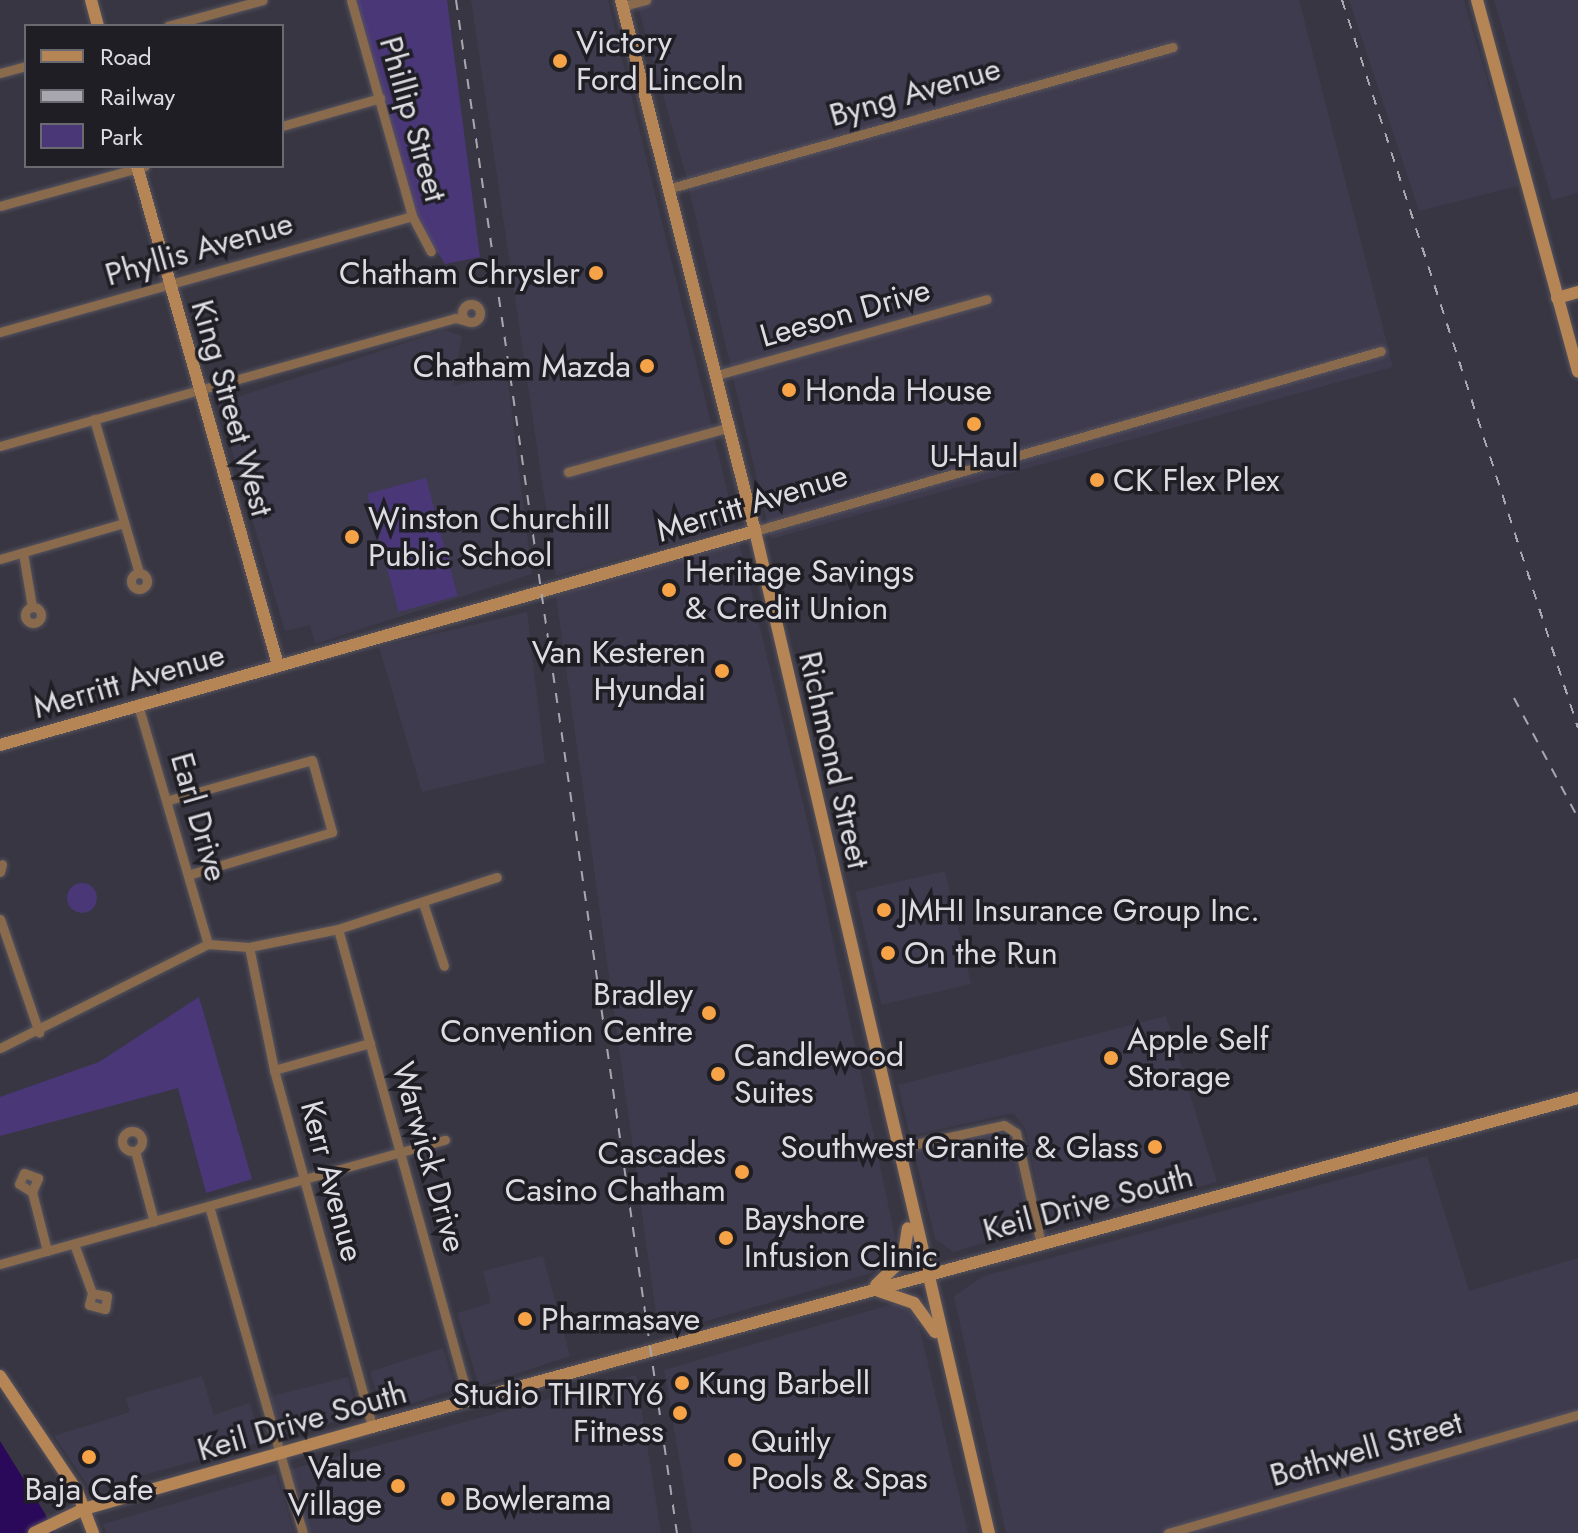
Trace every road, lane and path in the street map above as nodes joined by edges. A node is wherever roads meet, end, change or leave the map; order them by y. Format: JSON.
{"nodes":[{"id":1,"x":91,"y":0,"type":"edge"},
{"id":2,"x":263,"y":0,"type":"edge"},
{"id":3,"x":351,"y":0,"type":"edge"},
{"id":4,"x":646,"y":0,"type":"edge"},
{"id":5,"x":1477,"y":0,"type":"edge"},
{"id":6,"x":622,"y":3,"type":"edge"},
{"id":7,"x":234,"y":4,"type":"edge"},
{"id":8,"x":97,"y":24,"type":"edge"},
{"id":9,"x":174,"y":24,"type":"edge"},
{"id":10,"x":1173,"y":47,"type":"dead end"},
{"id":11,"x":24,"y":67,"type":"edge"},
{"id":12,"x":0,"y":73,"type":"edge"},
{"id":13,"x":380,"y":98,"type":"junction"},
{"id":14,"x":284,"y":125,"type":"edge"},
{"id":15,"x":135,"y":168,"type":"edge"},
{"id":16,"x":139,"y":168,"type":"edge"},
{"id":17,"x":671,"y":188,"type":"junction"},
{"id":18,"x":0,"y":206,"type":"edge"},
{"id":19,"x":412,"y":216,"type":"junction"},
{"id":20,"x":431,"y":251,"type":"dead end"},
{"id":21,"x":170,"y":284,"type":"junction"},
{"id":22,"x":1578,"y":292,"type":"edge"},
{"id":23,"x":1557,"y":298,"type":"junction"},
{"id":24,"x":987,"y":299,"type":"dead end"},
{"id":25,"x":463,"y":308,"type":"junction"},
{"id":26,"x":453,"y":319,"type":"junction"},
{"id":27,"x":467,"y":321,"type":"junction"},
{"id":28,"x":0,"y":332,"type":"edge"},
{"id":29,"x":1381,"y":351,"type":"dead end"},
{"id":30,"x":1578,"y":372,"type":"edge"},
{"id":31,"x":717,"y":375,"type":"junction"},
{"id":32,"x":199,"y":389,"type":"junction"},
{"id":33,"x":94,"y":419,"type":"junction"},
{"id":34,"x":730,"y":427,"type":"junction"},
{"id":35,"x":0,"y":446,"type":"edge"},
{"id":36,"x":568,"y":472,"type":"dead end"},
{"id":37,"x":124,"y":523,"type":"junction"},
{"id":38,"x":755,"y":531,"type":"junction"},
{"id":39,"x":23,"y":553,"type":"junction"},
{"id":40,"x":0,"y":559,"type":"edge"},
{"id":41,"x":139,"y":573,"type":"dead end"},
{"id":42,"x":32,"y":607,"type":"dead end"},
{"id":43,"x":278,"y":665,"type":"junction"},
{"id":44,"x":138,"y":705,"type":"junction"},
{"id":45,"x":0,"y":745,"type":"edge"},
{"id":46,"x":169,"y":800,"type":"junction"},
{"id":47,"x":188,"y":875,"type":"junction"},
{"id":48,"x":497,"y":877,"type":"dead end"},
{"id":49,"x":424,"y":906,"type":"junction"},
{"id":50,"x":0,"y":919,"type":"edge"},
{"id":51,"x":338,"y":929,"type":"junction"},
{"id":52,"x":208,"y":944,"type":"junction"},
{"id":53,"x":249,"y":947,"type":"junction"},
{"id":54,"x":444,"y":966,"type":"dead end"},
{"id":55,"x":39,"y":1032,"type":"junction"},
{"id":56,"x":370,"y":1043,"type":"junction"},
{"id":57,"x":0,"y":1048,"type":"edge"},
{"id":58,"x":274,"y":1070,"type":"junction"},
{"id":59,"x":1578,"y":1098,"type":"edge"},
{"id":60,"x":445,"y":1140,"type":"dead end"},
{"id":61,"x":898,"y":1148,"type":"junction"},
{"id":62,"x":135,"y":1151,"type":"dead end"},
{"id":63,"x":400,"y":1152,"type":"junction"},
{"id":64,"x":304,"y":1179,"type":"junction"},
{"id":65,"x":32,"y":1192,"type":"dead end"},
{"id":66,"x":907,"y":1205,"type":"junction"},
{"id":67,"x":209,"y":1206,"type":"junction"},
{"id":68,"x":154,"y":1222,"type":"junction"},
{"id":69,"x":74,"y":1244,"type":"junction"},
{"id":70,"x":1041,"y":1244,"type":"junction"},
{"id":71,"x":47,"y":1251,"type":"junction"},
{"id":72,"x":0,"y":1264,"type":"edge"},
{"id":73,"x":923,"y":1273,"type":"junction"},
{"id":74,"x":870,"y":1290,"type":"junction"},
{"id":75,"x":92,"y":1293,"type":"dead end"},
{"id":76,"x":943,"y":1345,"type":"junction"},
{"id":77,"x":0,"y":1376,"type":"edge"},
{"id":78,"x":469,"y":1400,"type":"junction"},
{"id":79,"x":1578,"y":1415,"type":"edge"},
{"id":80,"x":372,"y":1427,"type":"junction"},
{"id":81,"x":277,"y":1458,"type":"junction"},
{"id":82,"x":84,"y":1509,"type":"junction"},
{"id":83,"x":34,"y":1533,"type":"edge"},
{"id":84,"x":93,"y":1533,"type":"edge"},
{"id":85,"x":303,"y":1533,"type":"edge"},
{"id":86,"x":989,"y":1533,"type":"edge"},
{"id":87,"x":1168,"y":1533,"type":"edge"}],
"edges":[{"from":1,"to":8,"type":"main road"},
{"from":2,"to":7,"type":"street"},
{"from":3,"to":13,"type":"street","name":"Phillip Street"},
{"from":4,"to":6,"type":"street"},
{"from":5,"to":23,"type":"main road"},
{"from":6,"to":17,"type":"main road","name":"Richmond Street"},
{"from":7,"to":9,"type":"street"},
{"from":10,"to":17,"type":"street","name":"Byng Avenue"},
{"from":11,"to":12,"type":"street"},
{"from":13,"to":14,"type":"street"},
{"from":13,"to":19,"type":"street","name":"Phillip Street"},
{"from":15,"to":18,"type":"street"},
{"from":16,"to":21,"type":"main road","name":"King Street West"},
{"from":17,"to":31,"type":"main road","name":"Richmond Street"},
{"from":19,"to":20,"type":"street","name":"Phillip Street"},
{"from":19,"to":21,"type":"street","name":"Phyllis Avenue"},
{"from":21,"to":28,"type":"street","name":"Phyllis Avenue"},
{"from":21,"to":32,"type":"main road","name":"King Street West"},
{"from":22,"to":23,"type":"main road"},
{"from":23,"to":30,"type":"main road"},
{"from":24,"to":31,"type":"street","name":"Leeson Drive"},
{"from":25,"to":26,"type":"street"},
{"from":25,"to":27,"type":"street"},
{"from":25,"to":27,"type":"street"},
{"from":26,"to":27,"type":"street"},
{"from":26,"to":32,"type":"street"},
{"from":29,"to":38,"type":"street","name":"Merritt Avenue"},
{"from":31,"to":34,"type":"main road","name":"Richmond Street"},
{"from":32,"to":33,"type":"street"},
{"from":32,"to":43,"type":"main road","name":"King Street West"},
{"from":33,"to":35,"type":"street"},
{"from":33,"to":37,"type":"street"},
{"from":34,"to":36,"type":"street"},
{"from":34,"to":38,"type":"main road","name":"Richmond Street"},
{"from":37,"to":39,"type":"street"},
{"from":37,"to":41,"type":"street"},
{"from":38,"to":43,"type":"main road","name":"Merritt Avenue"},
{"from":38,"to":61,"type":"main road","name":"Richmond Street"},
{"from":39,"to":40,"type":"street"},
{"from":39,"to":42,"type":"street"},
{"from":43,"to":44,"type":"main road","name":"Merritt Avenue"},
{"from":44,"to":45,"type":"main road","name":"Merritt Avenue"},
{"from":44,"to":46,"type":"street","name":"Earl Drive"},
{"from":46,"to":47,"type":"street","name":"Earl Drive"},
{"from":46,"to":47,"type":"street"},
{"from":47,"to":52,"type":"street","name":"Earl Drive"},
{"from":48,"to":49,"type":"street"},
{"from":49,"to":51,"type":"street"},
{"from":49,"to":54,"type":"street"},
{"from":50,"to":55,"type":"street"},
{"from":51,"to":53,"type":"street"},
{"from":51,"to":56,"type":"street","name":"Warwick Drive"},
{"from":52,"to":53,"type":"street"},
{"from":52,"to":55,"type":"street"},
{"from":53,"to":58,"type":"street","name":"Kerr Avenue"},
{"from":55,"to":57,"type":"street"},
{"from":56,"to":58,"type":"street"},
{"from":56,"to":63,"type":"street","name":"Warwick Drive"},
{"from":58,"to":64,"type":"street","name":"Kerr Avenue"},
{"from":59,"to":70,"type":"main road","name":"Keil Drive South"},
{"from":60,"to":63,"type":"street"},
{"from":61,"to":66,"type":"main road","name":"Richmond Street"},
{"from":61,"to":70,"type":"street"},
{"from":62,"to":68,"type":"street"},
{"from":63,"to":64,"type":"street"},
{"from":63,"to":78,"type":"street","name":"Warwick Drive"},
{"from":64,"to":67,"type":"street"},
{"from":64,"to":80,"type":"street","name":"Kerr Avenue"},
{"from":65,"to":71,"type":"street"},
{"from":66,"to":73,"type":"main road","name":"Richmond Street"},
{"from":66,"to":74,"type":"main road"},
{"from":67,"to":68,"type":"street"},
{"from":67,"to":81,"type":"street"},
{"from":68,"to":69,"type":"street"},
{"from":69,"to":71,"type":"street"},
{"from":69,"to":75,"type":"street"},
{"from":70,"to":73,"type":"main road","name":"Keil Drive South"},
{"from":71,"to":72,"type":"street"},
{"from":73,"to":74,"type":"main road","name":"Keil Drive South"},
{"from":73,"to":76,"type":"main road","name":"Richmond Street"},
{"from":74,"to":76,"type":"main road"},
{"from":74,"to":78,"type":"main road","name":"Keil Drive South"},
{"from":76,"to":86,"type":"main road","name":"Richmond Street"},
{"from":77,"to":82,"type":"main road"},
{"from":78,"to":80,"type":"main road","name":"Keil Drive South"},
{"from":79,"to":87,"type":"street","name":"Bothwell Street"},
{"from":80,"to":81,"type":"main road","name":"Keil Drive South"},
{"from":81,"to":82,"type":"main road","name":"Keil Drive South"},
{"from":81,"to":85,"type":"street"},
{"from":82,"to":83,"type":"main road","name":"Keil Drive South"},
{"from":82,"to":84,"type":"main road"}]}
